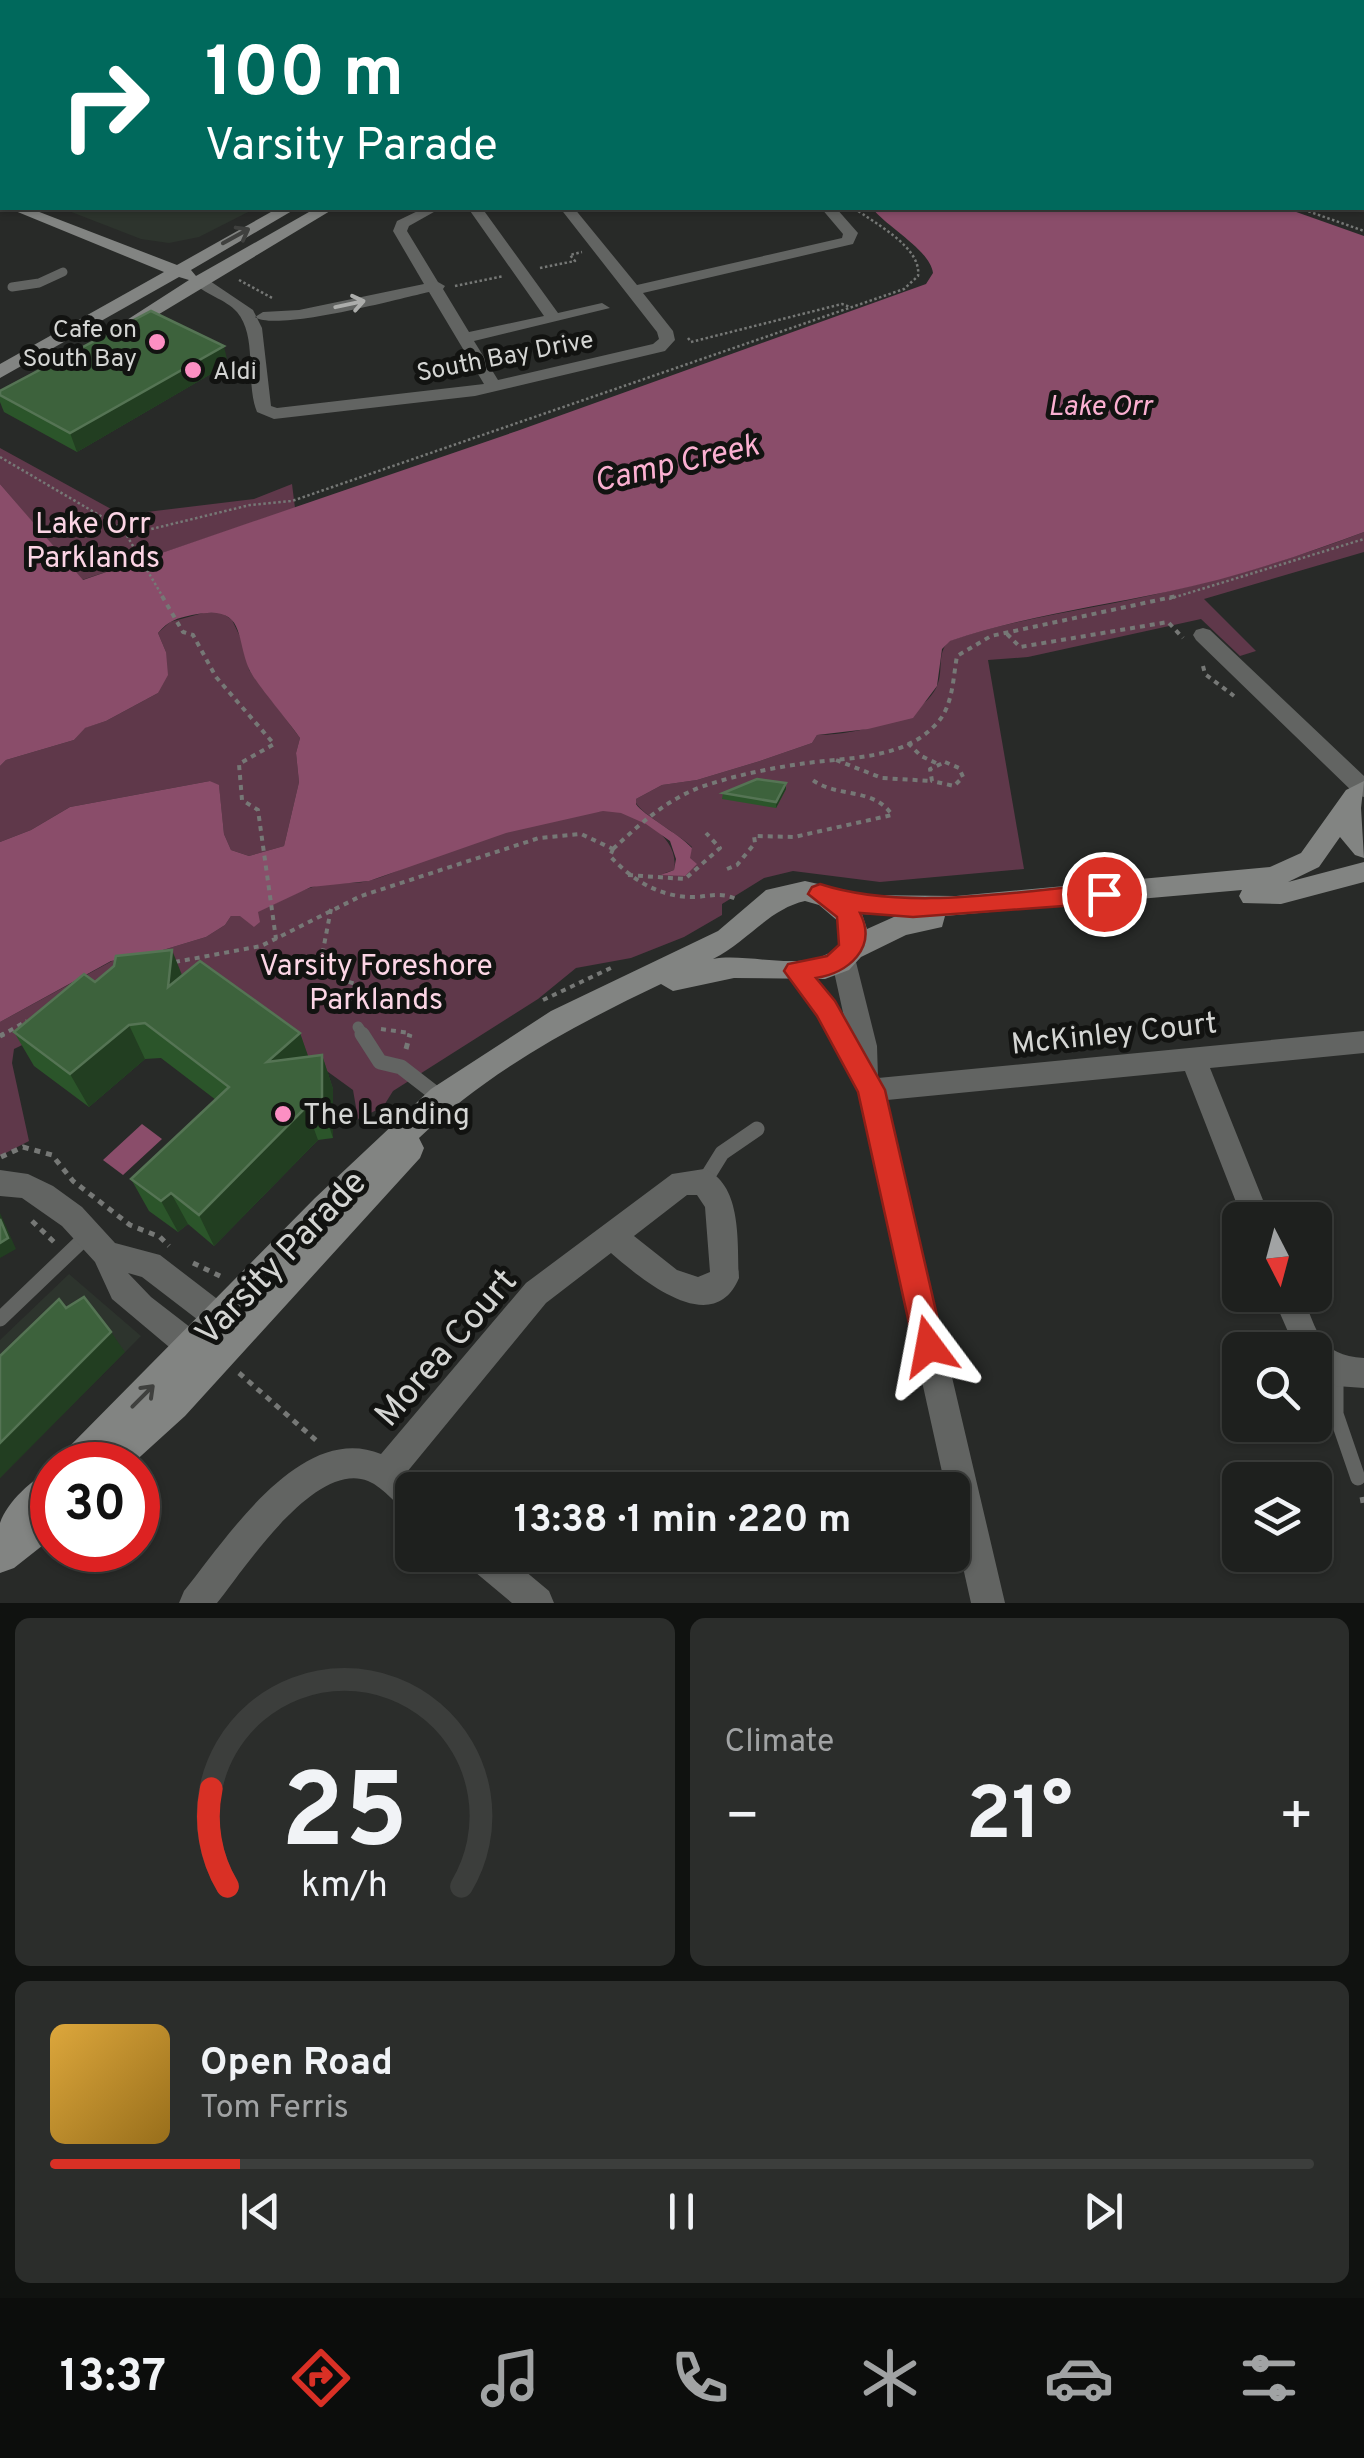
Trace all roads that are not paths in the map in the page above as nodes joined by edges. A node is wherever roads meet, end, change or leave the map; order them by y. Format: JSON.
{"nodes":[{"id":1,"x":21,"y":210,"type":"edge"},
{"id":2,"x":285,"y":210,"type":"edge"},
{"id":3,"x":323,"y":210,"type":"edge"},
{"id":4,"x":430,"y":210,"type":"edge"},
{"id":5,"x":476,"y":210,"type":"edge"},
{"id":6,"x":575,"y":210,"type":"edge"},
{"id":7,"x":830,"y":210,"type":"edge"},
{"id":8,"x":178,"y":270,"type":"junction"},
{"id":9,"x":64,"y":272,"type":"dead end"},
{"id":10,"x":200,"y":280,"type":"junction"},
{"id":11,"x":444,"y":286,"type":"junction"},
{"id":12,"x":12,"y":287,"type":"dead end"},
{"id":13,"x":633,"y":292,"type":"junction"},
{"id":14,"x":602,"y":308,"type":"dead end"},
{"id":15,"x":265,"y":318,"type":"junction"},
{"id":16,"x":554,"y":318,"type":"junction"},
{"id":17,"x":466,"y":338,"type":"junction"},
{"id":18,"x":102,"y":339,"type":"edge"},
{"id":19,"x":0,"y":372,"type":"edge"},
{"id":20,"x":22,"y":383,"type":"edge"},
{"id":21,"x":494,"y":387,"type":"junction"},
{"id":22,"x":0,"y":393,"type":"edge"},
{"id":23,"x":1198,"y":646,"type":"road end"},
{"id":24,"x":1359,"y":795,"type":"edge"},
{"id":25,"x":1364,"y":848,"type":"edge"},
{"id":26,"x":1364,"y":872,"type":"edge"},
{"id":27,"x":820,"y":894,"type":"junction"},
{"id":28,"x":748,"y":909,"type":"junction"},
{"id":29,"x":847,"y":953,"type":"junction"},
{"id":30,"x":791,"y":969,"type":"junction"},
{"id":31,"x":358,"y":1027,"type":"road end"},
{"id":32,"x":1364,"y":1042,"type":"edge"},
{"id":33,"x":1193,"y":1058,"type":"junction"},
{"id":34,"x":868,"y":1084,"type":"junction"},
{"id":35,"x":441,"y":1098,"type":"junction"},
{"id":36,"x":757,"y":1130,"type":"dead end"},
{"id":37,"x":704,"y":1182,"type":"junction"},
{"id":38,"x":0,"y":1183,"type":"edge"},
{"id":39,"x":1250,"y":1202,"type":"edge"},
{"id":40,"x":612,"y":1236,"type":"junction"},
{"id":41,"x":98,"y":1245,"type":"junction"},
{"id":42,"x":0,"y":1319,"type":"edge"},
{"id":43,"x":205,"y":1345,"type":"junction"},
{"id":44,"x":1338,"y":1367,"type":"edge"},
{"id":45,"x":100,"y":1442,"type":"edge"},
{"id":46,"x":130,"y":1442,"type":"edge"},
{"id":47,"x":385,"y":1474,"type":"junction"},
{"id":48,"x":1358,"y":1478,"type":"dead end"},
{"id":49,"x":395,"y":1483,"type":"edge"},
{"id":50,"x":30,"y":1511,"type":"edge"},
{"id":51,"x":30,"y":1532,"type":"edge"},
{"id":52,"x":0,"y":1556,"type":"edge"},
{"id":53,"x":500,"y":1572,"type":"edge"},
{"id":54,"x":196,"y":1603,"type":"edge"},
{"id":55,"x":537,"y":1603,"type":"edge"},
{"id":56,"x":988,"y":1603,"type":"edge"}],
"edges":[{"from":1,"to":8,"type":"street"},
{"from":8,"to":2,"type":"street","one_way":true},
{"from":3,"to":10,"type":"street"},
{"from":4,"to":11,"type":"street"},
{"from":5,"to":16,"type":"street"},
{"from":6,"to":13,"type":"street","name":"South Bay Drive"},
{"from":7,"to":13,"type":"street"},
{"from":8,"to":10,"type":"street"},
{"from":8,"to":19,"type":"street"},
{"from":9,"to":12,"type":"lane"},
{"from":10,"to":15,"type":"street"},
{"from":10,"to":18,"type":"street"},
{"from":15,"to":11,"type":"street","one_way":true},
{"from":11,"to":17,"type":"street"},
{"from":13,"to":21,"type":"street","name":"South Bay Drive"},
{"from":14,"to":16,"type":"street"},
{"from":15,"to":21,"type":"street","name":"South Bay Drive"},
{"from":16,"to":17,"type":"street"},
{"from":17,"to":21,"type":"street"},
{"from":20,"to":22,"type":"street"},
{"from":23,"to":24,"type":"street"},
{"from":24,"to":25,"type":"street"},
{"from":24,"to":27,"type":"street","name":"Varsity Parade"},
{"from":26,"to":29,"type":"street","name":"Varsity Parade"},
{"from":27,"to":28,"type":"street","name":"Varsity Parade"},
{"from":27,"to":29,"type":"street"},
{"from":28,"to":30,"type":"street"},
{"from":28,"to":35,"type":"street","name":"Varsity Parade"},
{"from":29,"to":30,"type":"street","name":"Varsity Parade"},
{"from":29,"to":34,"type":"street"},
{"from":30,"to":34,"type":"street"},
{"from":30,"to":43,"type":"street","name":"Varsity Parade"},
{"from":31,"to":35,"type":"lane"},
{"from":32,"to":33,"type":"street","name":"McKinley Court"},
{"from":33,"to":34,"type":"street","name":"McKinley Court"},
{"from":33,"to":39,"type":"street"},
{"from":34,"to":56,"type":"street"},
{"from":35,"to":43,"type":"street","name":"Varsity Parade"},
{"from":36,"to":37,"type":"lane"},
{"from":37,"to":40,"type":"street","name":"Morea Court"},
{"from":37,"to":40,"type":"street"},
{"from":38,"to":41,"type":"street"},
{"from":40,"to":47,"type":"street","name":"Morea Court"},
{"from":41,"to":42,"type":"lane"},
{"from":41,"to":43,"type":"street"},
{"from":45,"to":43,"type":"street","name":"Varsity Parade","one_way":true},
{"from":43,"to":46,"type":"street","name":"Varsity Parade"},
{"from":44,"to":48,"type":"lane"},
{"from":47,"to":49,"type":"street"},
{"from":47,"to":54,"type":"street"},
{"from":50,"to":52,"type":"street"},
{"from":51,"to":52,"type":"street"},
{"from":53,"to":55,"type":"street"}]}
